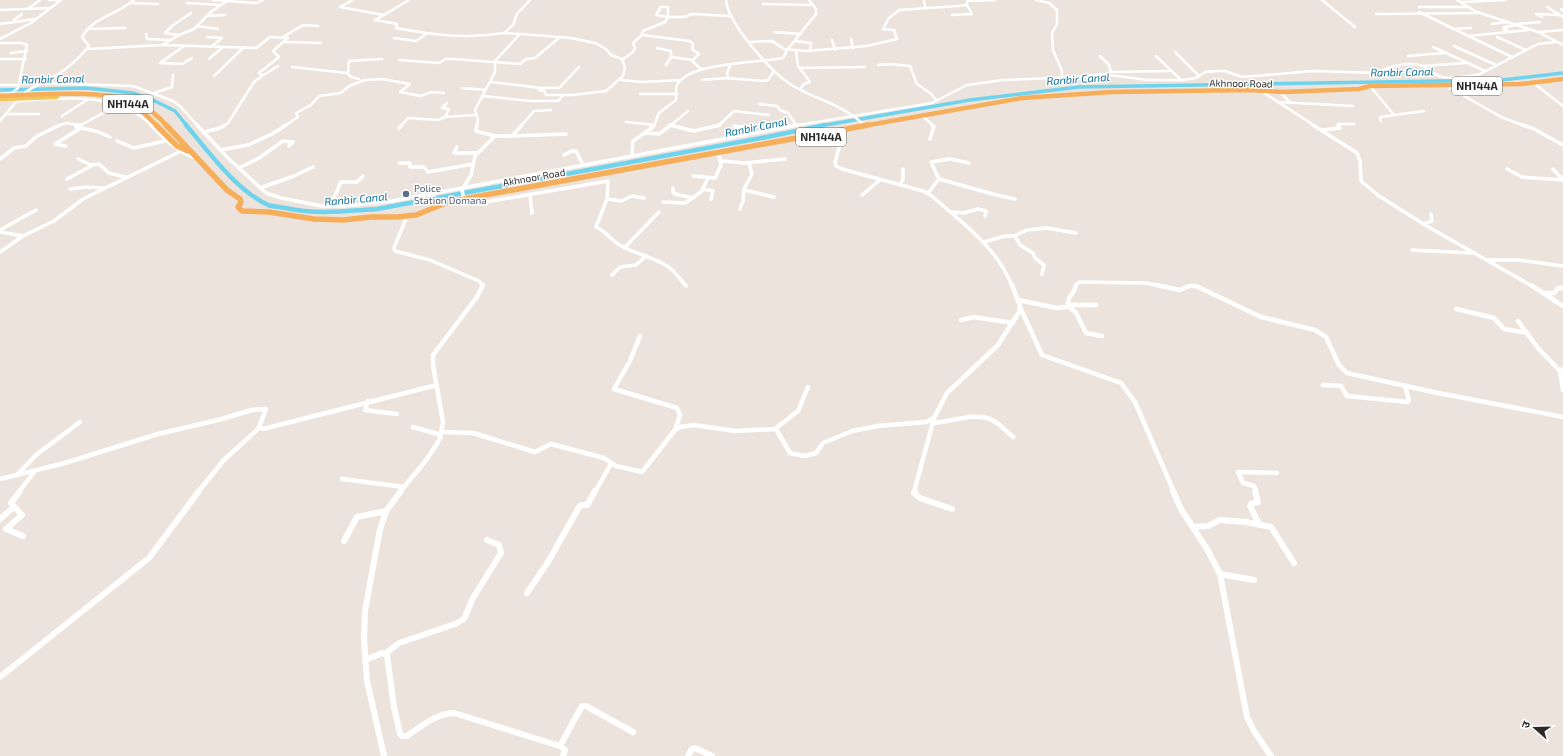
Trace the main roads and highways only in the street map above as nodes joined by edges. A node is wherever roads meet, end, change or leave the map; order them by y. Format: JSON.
{"nodes":[{"id":1,"x":1563,"y":81,"type":"edge"},
{"id":2,"x":60,"y":95,"type":"junction"},
{"id":3,"x":1,"y":96,"type":"edge"},
{"id":4,"x":920,"y":116,"type":"junction"},
{"id":5,"x":720,"y":151,"type":"junction"}],
"edges":[{"from":1,"to":4,"type":"highway","name":"Akhnoor Road","number":"NH144A"},
{"from":2,"to":3,"type":"main road"},
{"from":2,"to":3,"type":"highway","name":"Akhnoor Road","number":"NH144A"},
{"from":2,"to":5,"type":"highway","name":"Akhnoor Road","number":"NH144A"},
{"from":4,"to":5,"type":"highway","name":"Akhnoor Road","number":"NH144A"},
{"from":4,"to":5,"type":"highway","name":"Akhnoor Road","number":"NH144A"}]}
